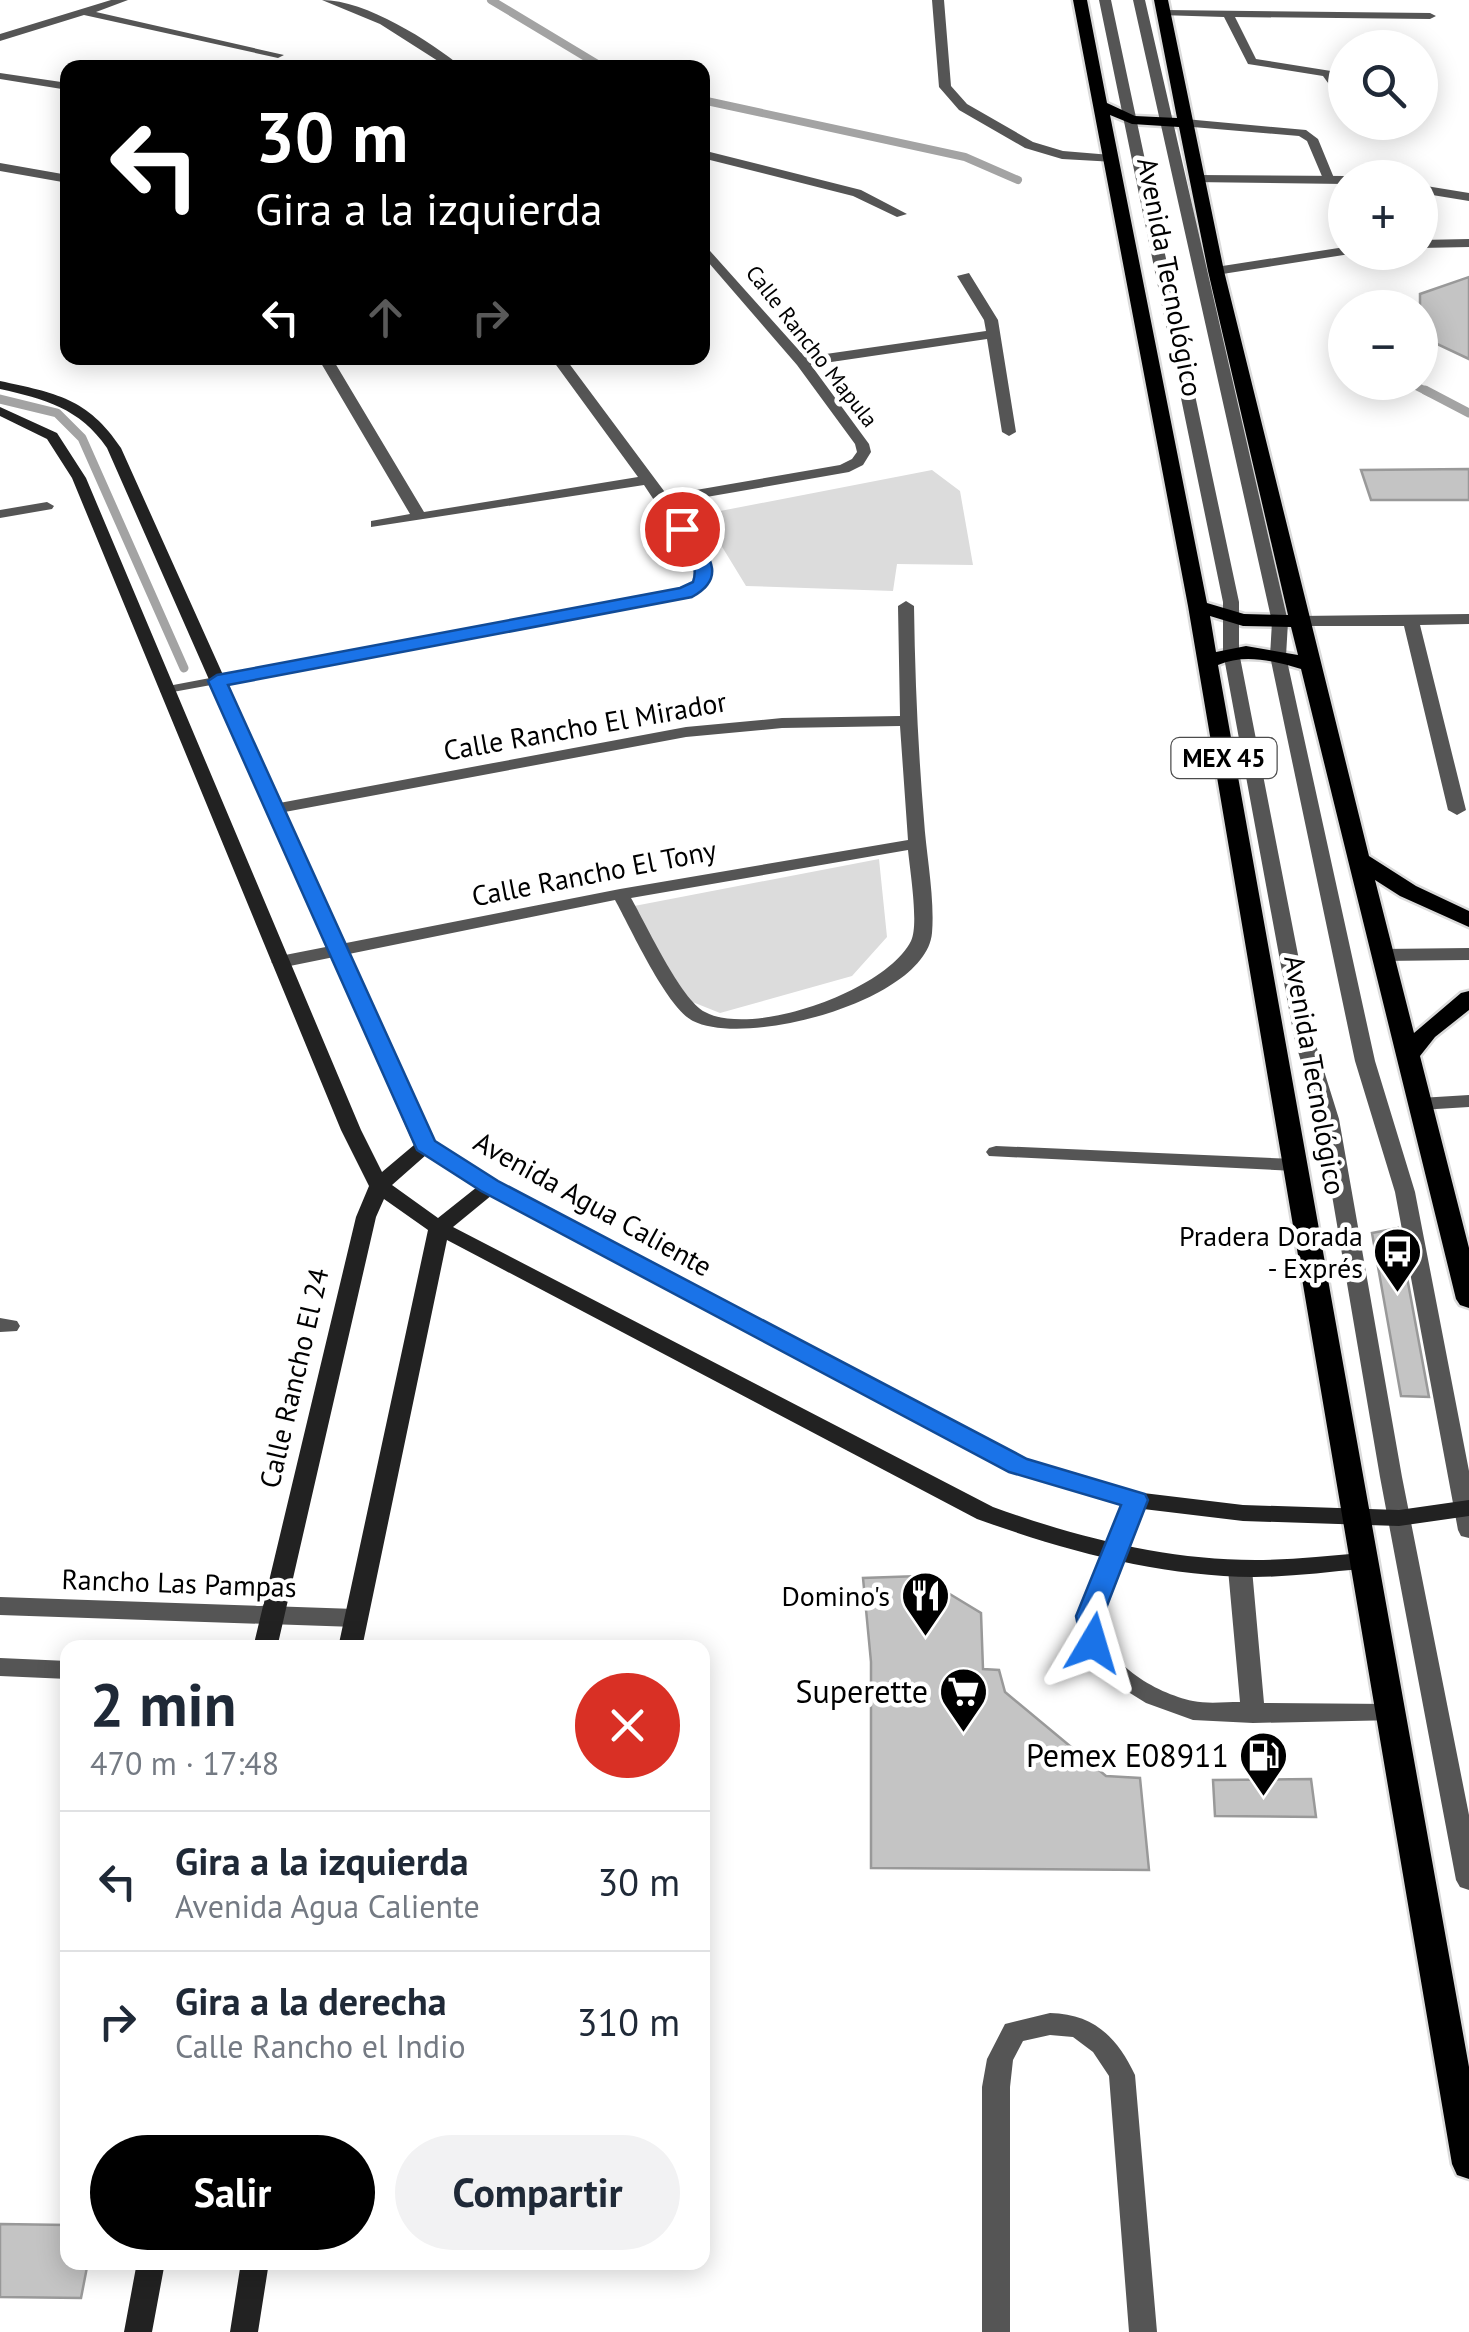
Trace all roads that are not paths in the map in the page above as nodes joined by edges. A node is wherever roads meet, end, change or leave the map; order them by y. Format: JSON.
{"nodes":[{"id":1,"x":122,"y":0,"type":"edge"},
{"id":2,"x":328,"y":0,"type":"edge"},
{"id":3,"x":938,"y":0,"type":"edge"},
{"id":4,"x":1080,"y":0,"type":"edge"},
{"id":5,"x":1105,"y":0,"type":"edge"},
{"id":6,"x":1139,"y":0,"type":"edge"},
{"id":7,"x":1162,"y":7,"type":"edge"},
{"id":8,"x":88,"y":13,"type":"junction"},
{"id":9,"x":1228,"y":14,"type":"junction"},
{"id":10,"x":1430,"y":16,"type":"dead end"},
{"id":11,"x":0,"y":38,"type":"edge"},
{"id":12,"x":278,"y":54,"type":"dead end"},
{"id":13,"x":445,"y":60,"type":"edge"},
{"id":14,"x":1328,"y":74,"type":"edge"},
{"id":15,"x":0,"y":76,"type":"edge"},
{"id":16,"x":60,"y":86,"type":"edge"},
{"id":17,"x":1102,"y":106,"type":"junction"},
{"id":18,"x":1132,"y":120,"type":"junction"},
{"id":19,"x":1176,"y":123,"type":"junction"},
{"id":20,"x":710,"y":156,"type":"edge"},
{"id":21,"x":1111,"y":159,"type":"junction"},
{"id":22,"x":0,"y":167,"type":"edge"},
{"id":23,"x":1469,"y":176,"type":"edge"},
{"id":24,"x":60,"y":178,"type":"edge"},
{"id":25,"x":1328,"y":178,"type":"joint"},
{"id":26,"x":1196,"y":179,"type":"junction"},
{"id":27,"x":1438,"y":191,"type":"edge"},
{"id":28,"x":1449,"y":193,"type":"junction"},
{"id":29,"x":1469,"y":197,"type":"edge"},
{"id":30,"x":900,"y":214,"type":"dead end"},
{"id":31,"x":1469,"y":243,"type":"edge"},
{"id":32,"x":1438,"y":244,"type":"edge"},
{"id":33,"x":710,"y":255,"type":"edge"},
{"id":34,"x":1328,"y":255,"type":"edge"},
{"id":35,"x":1216,"y":271,"type":"junction"},
{"id":36,"x":964,"y":276,"type":"dead end"},
{"id":37,"x":994,"y":334,"type":"junction"},
{"id":38,"x":802,"y":362,"type":"junction"},
{"id":39,"x":329,"y":365,"type":"edge"},
{"id":40,"x":563,"y":365,"type":"edge"},
{"id":41,"x":0,"y":385,"type":"edge"},
{"id":42,"x":0,"y":411,"type":"edge"},
{"id":43,"x":1009,"y":432,"type":"dead end"},
{"id":44,"x":645,"y":480,"type":"junction"},
{"id":45,"x":663,"y":500,"type":"junction"},
{"id":46,"x":47,"y":506,"type":"dead end"},
{"id":47,"x":0,"y":514,"type":"edge"},
{"id":48,"x":419,"y":516,"type":"junction"},
{"id":49,"x":376,"y":524,"type":"dead end"},
{"id":50,"x":906,"y":606,"type":"dead end"},
{"id":51,"x":1198,"y":606,"type":"junction"},
{"id":52,"x":1231,"y":617,"type":"junction"},
{"id":53,"x":1469,"y":619,"type":"edge"},
{"id":54,"x":1410,"y":620,"type":"junction"},
{"id":55,"x":1290,"y":622,"type":"junction"},
{"id":56,"x":1231,"y":652,"type":"junction"},
{"id":57,"x":1278,"y":656,"type":"junction"},
{"id":58,"x":1207,"y":662,"type":"junction"},
{"id":59,"x":1310,"y":666,"type":"junction"},
{"id":60,"x":217,"y":681,"type":"junction"},
{"id":61,"x":168,"y":691,"type":"junction"},
{"id":62,"x":908,"y":721,"type":"junction"},
{"id":63,"x":274,"y":809,"type":"junction"},
{"id":64,"x":1456,"y":810,"type":"dead end"},
{"id":65,"x":919,"y":843,"type":"junction"},
{"id":66,"x":1358,"y":859,"type":"junction"},
{"id":67,"x":620,"y":894,"type":"junction"},
{"id":68,"x":1469,"y":920,"type":"edge"},
{"id":69,"x":336,"y":950,"type":"junction"},
{"id":70,"x":1469,"y":954,"type":"edge"},
{"id":71,"x":1382,"y":955,"type":"junction"},
{"id":72,"x":280,"y":962,"type":"junction"},
{"id":73,"x":1469,"y":998,"type":"edge"},
{"id":74,"x":1408,"y":1056,"type":"junction"},
{"id":75,"x":1469,"y":1101,"type":"edge"},
{"id":76,"x":1420,"y":1104,"type":"junction"},
{"id":77,"x":425,"y":1146,"type":"junction"},
{"id":78,"x":996,"y":1152,"type":"dead end"},
{"id":79,"x":1295,"y":1165,"type":"junction"},
{"id":80,"x":379,"y":1186,"type":"junction"},
{"id":81,"x":490,"y":1186,"type":"junction"},
{"id":82,"x":439,"y":1228,"type":"junction"},
{"id":83,"x":1469,"y":1299,"type":"edge"},
{"id":84,"x":1136,"y":1500,"type":"junction"},
{"id":85,"x":1468,"y":1515,"type":"edge"},
{"id":86,"x":1355,"y":1518,"type":"junction"},
{"id":87,"x":1399,"y":1518,"type":"junction"},
{"id":88,"x":1117,"y":1552,"type":"junction"},
{"id":89,"x":1362,"y":1561,"type":"junction"},
{"id":90,"x":1240,"y":1568,"type":"junction"},
{"id":91,"x":0,"y":1606,"type":"edge"},
{"id":92,"x":270,"y":1617,"type":"junction"},
{"id":93,"x":355,"y":1618,"type":"junction"},
{"id":94,"x":266,"y":1640,"type":"edge"},
{"id":95,"x":351,"y":1640,"type":"edge"},
{"id":96,"x":0,"y":1667,"type":"edge"},
{"id":97,"x":60,"y":1670,"type":"edge"},
{"id":98,"x":1389,"y":1713,"type":"junction"},
{"id":99,"x":1253,"y":1714,"type":"junction"},
{"id":100,"x":1469,"y":1880,"type":"edge"},
{"id":101,"x":1469,"y":2164,"type":"edge"},
{"id":102,"x":150,"y":2270,"type":"edge"},
{"id":103,"x":254,"y":2270,"type":"edge"},
{"id":104,"x":138,"y":2332,"type":"edge"},
{"id":105,"x":244,"y":2332,"type":"edge"},
{"id":106,"x":996,"y":2332,"type":"edge"},
{"id":107,"x":1143,"y":2332,"type":"edge"}],
"edges":[{"from":1,"to":8,"type":"street"},
{"from":2,"to":13,"type":"street"},
{"from":3,"to":21,"type":"street"},
{"from":4,"to":17,"type":"main road","name":"Avenida Tecnológico","number":"MEX 45"},
{"from":5,"to":18,"type":"street"},
{"from":6,"to":19,"type":"street"},
{"from":7,"to":9,"type":"street"},
{"from":7,"to":19,"type":"main road","name":"Avenida Tecnológico"},
{"from":8,"to":11,"type":"street"},
{"from":8,"to":12,"type":"street"},
{"from":9,"to":10,"type":"street"},
{"from":9,"to":14,"type":"street"},
{"from":15,"to":16,"type":"street"},
{"from":17,"to":18,"type":"main road"},
{"from":17,"to":21,"type":"main road","name":"Avenida Tecnológico","number":"MEX 45"},
{"from":18,"to":19,"type":"main road"},
{"from":18,"to":52,"type":"street"},
{"from":19,"to":25,"type":"street"},
{"from":19,"to":26,"type":"main road","name":"Avenida Tecnológico"},
{"from":19,"to":55,"type":"street"},
{"from":20,"to":30,"type":"street"},
{"from":21,"to":51,"type":"main road","name":"Avenida Tecnológico","number":"MEX 45"},
{"from":22,"to":24,"type":"street"},
{"from":23,"to":28,"type":"street"},
{"from":25,"to":26,"type":"street"},
{"from":26,"to":35,"type":"main road","name":"Avenida Tecnológico"},
{"from":27,"to":28,"type":"street"},
{"from":28,"to":29,"type":"street"},
{"from":31,"to":32,"type":"street"},
{"from":33,"to":38,"type":"street","name":"Calle Rancho Mapula"},
{"from":34,"to":35,"type":"street"},
{"from":35,"to":55,"type":"main road","name":"Avenida Tecnológico"},
{"from":36,"to":37,"type":"street"},
{"from":37,"to":38,"type":"street"},
{"from":37,"to":43,"type":"street"},
{"from":38,"to":45,"type":"street","name":"Calle Rancho Mapula"},
{"from":39,"to":48,"type":"street"},
{"from":40,"to":44,"type":"street"},
{"from":41,"to":60,"type":"street"},
{"from":42,"to":61,"type":"street"},
{"from":44,"to":45,"type":"street"},
{"from":44,"to":48,"type":"street"},
{"from":45,"to":60,"type":"street"},
{"from":46,"to":47,"type":"street"},
{"from":48,"to":49,"type":"street"},
{"from":50,"to":62,"type":"street"},
{"from":51,"to":52,"type":"main road"},
{"from":51,"to":58,"type":"main road","name":"Avenida Tecnológico","number":"MEX 45"},
{"from":52,"to":55,"type":"main road"},
{"from":52,"to":56,"type":"street"},
{"from":53,"to":54,"type":"street"},
{"from":54,"to":55,"type":"street"},
{"from":54,"to":64,"type":"street"},
{"from":55,"to":57,"type":"street"},
{"from":55,"to":59,"type":"main road","name":"Avenida Tecnológico"},
{"from":56,"to":57,"type":"main road"},
{"from":56,"to":58,"type":"main road"},
{"from":56,"to":87,"type":"street"},
{"from":57,"to":59,"type":"main road"},
{"from":57,"to":85,"type":"street"},
{"from":58,"to":79,"type":"main road","name":"Avenida Tecnológico","number":"MEX 45"},
{"from":59,"to":66,"type":"main road","name":"Avenida Tecnológico"},
{"from":60,"to":61,"type":"street"},
{"from":60,"to":63,"type":"street"},
{"from":61,"to":72,"type":"street"},
{"from":62,"to":63,"type":"street","name":"Calle Rancho El Mirador"},
{"from":62,"to":65,"type":"street"},
{"from":63,"to":69,"type":"street"},
{"from":65,"to":67,"type":"street","name":"Calle Rancho El Tony"},
{"from":65,"to":67,"type":"street"},
{"from":66,"to":68,"type":"main road"},
{"from":66,"to":71,"type":"main road","name":"Avenida Tecnológico"},
{"from":67,"to":69,"type":"street","name":"Calle Rancho El Tony"},
{"from":69,"to":72,"type":"street","name":"Calle Rancho El Tony"},
{"from":69,"to":77,"type":"street"},
{"from":70,"to":71,"type":"street"},
{"from":71,"to":74,"type":"main road","name":"Avenida Tecnológico"},
{"from":72,"to":80,"type":"street"},
{"from":73,"to":74,"type":"main road"},
{"from":74,"to":76,"type":"main road","name":"Avenida Tecnológico"},
{"from":75,"to":76,"type":"street"},
{"from":76,"to":83,"type":"main road","name":"Avenida Tecnológico"},
{"from":77,"to":80,"type":"street","name":"Calle Rancho El 24"},
{"from":77,"to":81,"type":"street","name":"Avenida Agua Caliente"},
{"from":78,"to":79,"type":"street"},
{"from":79,"to":86,"type":"main road","name":"Avenida Tecnológico","number":"MEX 45"},
{"from":80,"to":82,"type":"street"},
{"from":80,"to":92,"type":"street","name":"Calle Rancho El 24"},
{"from":81,"to":82,"type":"street"},
{"from":81,"to":84,"type":"street","name":"Avenida Agua Caliente"},
{"from":82,"to":88,"type":"street"},
{"from":82,"to":93,"type":"street"},
{"from":84,"to":86,"type":"street","name":"Avenida Agua Caliente"},
{"from":84,"to":88,"type":"street"},
{"from":85,"to":87,"type":"street","name":"Avenida Agua Caliente"},
{"from":86,"to":87,"type":"street","name":"Avenida Agua Caliente"},
{"from":86,"to":89,"type":"main road","name":"Avenida Tecnológico","number":"MEX 45"},
{"from":87,"to":100,"type":"street"},
{"from":88,"to":90,"type":"street"},
{"from":88,"to":99,"type":"street"},
{"from":89,"to":90,"type":"street"},
{"from":89,"to":98,"type":"main road","name":"Avenida Tecnológico","number":"MEX 45"},
{"from":90,"to":99,"type":"street"},
{"from":91,"to":92,"type":"street","name":"Rancho Las Pampas"},
{"from":92,"to":93,"type":"street","name":"Rancho Las Pampas"},
{"from":92,"to":94,"type":"street","name":"Calle Rancho El 24"},
{"from":93,"to":95,"type":"street"},
{"from":96,"to":97,"type":"street"},
{"from":98,"to":99,"type":"street"},
{"from":98,"to":101,"type":"main road","name":"Avenida Tecnológico","number":"MEX 45"},
{"from":102,"to":104,"type":"street"},
{"from":103,"to":105,"type":"street"},
{"from":106,"to":107,"type":"street"}]}
